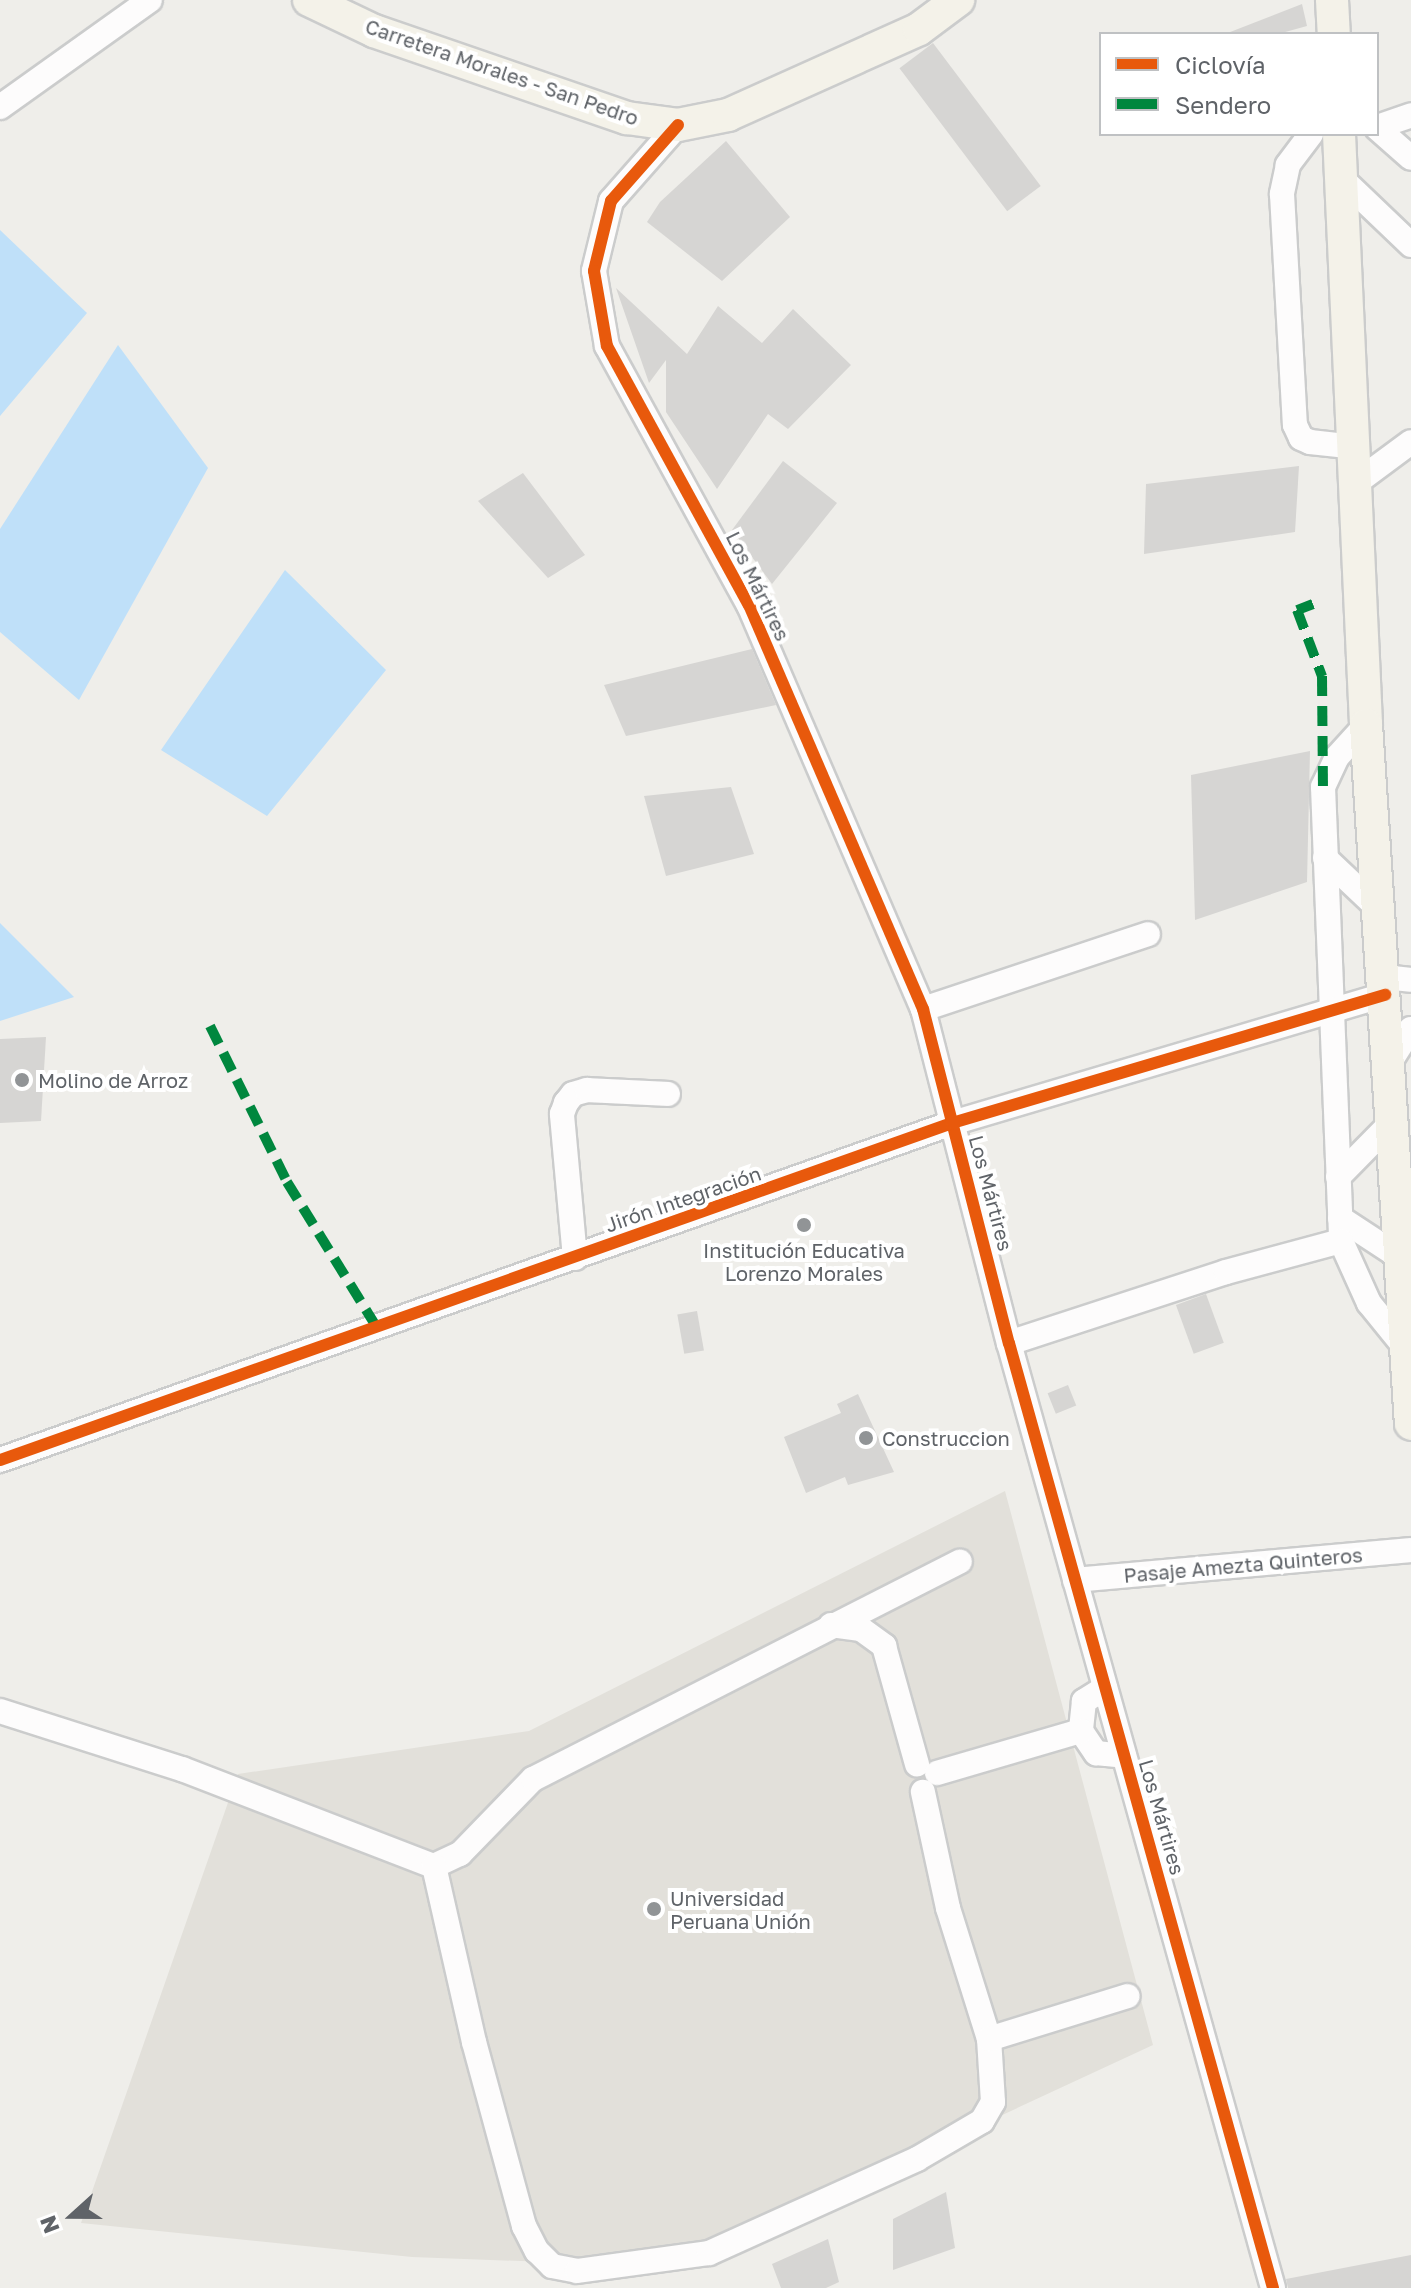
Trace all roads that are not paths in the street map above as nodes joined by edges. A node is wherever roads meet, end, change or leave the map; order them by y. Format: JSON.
{"nodes":[{"id":1,"x":150,"y":0,"type":"edge"},
{"id":2,"x":309,"y":0,"type":"edge"},
{"id":3,"x":958,"y":0,"type":"edge"},
{"id":4,"x":1332,"y":0,"type":"edge"},
{"id":5,"x":1334,"y":32,"type":"edge"},
{"id":6,"x":0,"y":107,"type":"edge"},
{"id":7,"x":1411,"y":115,"type":"edge"},
{"id":8,"x":678,"y":125,"type":"junction"},
{"id":9,"x":1379,"y":126,"type":"edge"},
{"id":10,"x":1379,"y":129,"type":"edge"},
{"id":11,"x":1310,"y":136,"type":"edge"},
{"id":12,"x":1339,"y":136,"type":"edge"},
{"id":13,"x":1411,"y":158,"type":"edge"},
{"id":14,"x":1341,"y":178,"type":"junction"},
{"id":15,"x":1411,"y":245,"type":"edge"},
{"id":16,"x":1411,"y":442,"type":"edge"},
{"id":17,"x":1355,"y":447,"type":"junction"},
{"id":18,"x":1357,"y":482,"type":"junction"},
{"id":19,"x":1366,"y":725,"type":"junction"},
{"id":20,"x":1325,"y":858,"type":"junction"},
{"id":21,"x":1380,"y":910,"type":"junction"},
{"id":22,"x":1148,"y":934,"type":"dead end"},
{"id":23,"x":1393,"y":984,"type":"edge"},
{"id":24,"x":923,"y":1009,"type":"junction"},
{"id":25,"x":1332,"y":1011,"type":"junction"},
{"id":26,"x":1411,"y":1029,"type":"edge"},
{"id":27,"x":1390,"y":1062,"type":"junction"},
{"id":28,"x":668,"y":1094,"type":"dead end"},
{"id":29,"x":1392,"y":1122,"type":"junction"},
{"id":30,"x":952,"y":1123,"type":"junction"},
{"id":31,"x":1338,"y":1177,"type":"junction"},
{"id":32,"x":1340,"y":1230,"type":"junction"},
{"id":33,"x":575,"y":1258,"type":"junction"},
{"id":34,"x":1401,"y":1258,"type":"junction"},
{"id":35,"x":1009,"y":1343,"type":"junction"},
{"id":36,"x":1409,"y":1352,"type":"edge"},
{"id":37,"x":1411,"y":1424,"type":"edge"},
{"id":38,"x":0,"y":1460,"type":"edge"},
{"id":39,"x":1411,"y":1550,"type":"edge"},
{"id":40,"x":960,"y":1561,"type":"dead end"},
{"id":41,"x":1075,"y":1580,"type":"junction"},
{"id":42,"x":831,"y":1625,"type":"junction"},
{"id":43,"x":1105,"y":1688,"type":"junction"},
{"id":44,"x":0,"y":1711,"type":"edge"},
{"id":45,"x":1081,"y":1731,"type":"junction"},
{"id":46,"x":1124,"y":1756,"type":"junction"},
{"id":47,"x":926,"y":1776,"type":"junction"},
{"id":48,"x":434,"y":1866,"type":"junction"},
{"id":49,"x":1128,"y":1996,"type":"dead end"},
{"id":50,"x":989,"y":2039,"type":"junction"},
{"id":51,"x":1273,"y":2288,"type":"edge"}],
"edges":[{"from":1,"to":6,"type":"street"},
{"from":2,"to":8,"type":"main road","name":"Carretera Morales - San Pedro"},
{"from":3,"to":8,"type":"main road","name":"Carretera Morales - San Pedro"},
{"from":4,"to":5,"type":"main road"},
{"from":7,"to":9,"type":"street"},
{"from":8,"to":24,"type":"street","name":"Los Mártires"},
{"from":10,"to":13,"type":"street"},
{"from":11,"to":17,"type":"street"},
{"from":12,"to":14,"type":"main road"},
{"from":14,"to":15,"type":"street"},
{"from":14,"to":17,"type":"main road"},
{"from":16,"to":18,"type":"street"},
{"from":17,"to":18,"type":"main road"},
{"from":18,"to":19,"type":"main road"},
{"from":19,"to":20,"type":"street"},
{"from":19,"to":21,"type":"main road"},
{"from":20,"to":21,"type":"street"},
{"from":20,"to":25,"type":"street"},
{"from":21,"to":23,"type":"main road"},
{"from":22,"to":24,"type":"street"},
{"from":23,"to":25,"type":"street","name":"Jirón Integración"},
{"from":23,"to":27,"type":"main road"},
{"from":24,"to":30,"type":"street","name":"Los Mártires"},
{"from":25,"to":30,"type":"street","name":"Jirón Integración"},
{"from":25,"to":31,"type":"street"},
{"from":26,"to":27,"type":"street"},
{"from":27,"to":29,"type":"main road"},
{"from":28,"to":33,"type":"street"},
{"from":29,"to":31,"type":"street"},
{"from":29,"to":34,"type":"main road"},
{"from":30,"to":33,"type":"street","name":"Jirón Integración"},
{"from":30,"to":35,"type":"street","name":"Los Mártires"},
{"from":31,"to":32,"type":"street"},
{"from":32,"to":34,"type":"street"},
{"from":32,"to":35,"type":"street"},
{"from":32,"to":36,"type":"street"},
{"from":33,"to":38,"type":"street","name":"Jirón Integración"},
{"from":34,"to":36,"type":"main road"},
{"from":35,"to":41,"type":"street","name":"Los Mártires"},
{"from":36,"to":37,"type":"main road"},
{"from":39,"to":41,"type":"street","name":"Pasaje Amezta Quinteros"},
{"from":40,"to":42,"type":"street"},
{"from":41,"to":43,"type":"street","name":"Los Mártires"},
{"from":42,"to":47,"type":"street"},
{"from":42,"to":48,"type":"street"},
{"from":43,"to":45,"type":"street"},
{"from":43,"to":46,"type":"street","name":"Los Mártires"},
{"from":44,"to":48,"type":"street"},
{"from":45,"to":46,"type":"street"},
{"from":45,"to":47,"type":"street"},
{"from":46,"to":51,"type":"street","name":"Los Mártires"},
{"from":47,"to":50,"type":"street"},
{"from":48,"to":50,"type":"street"},
{"from":49,"to":50,"type":"street"}]}
